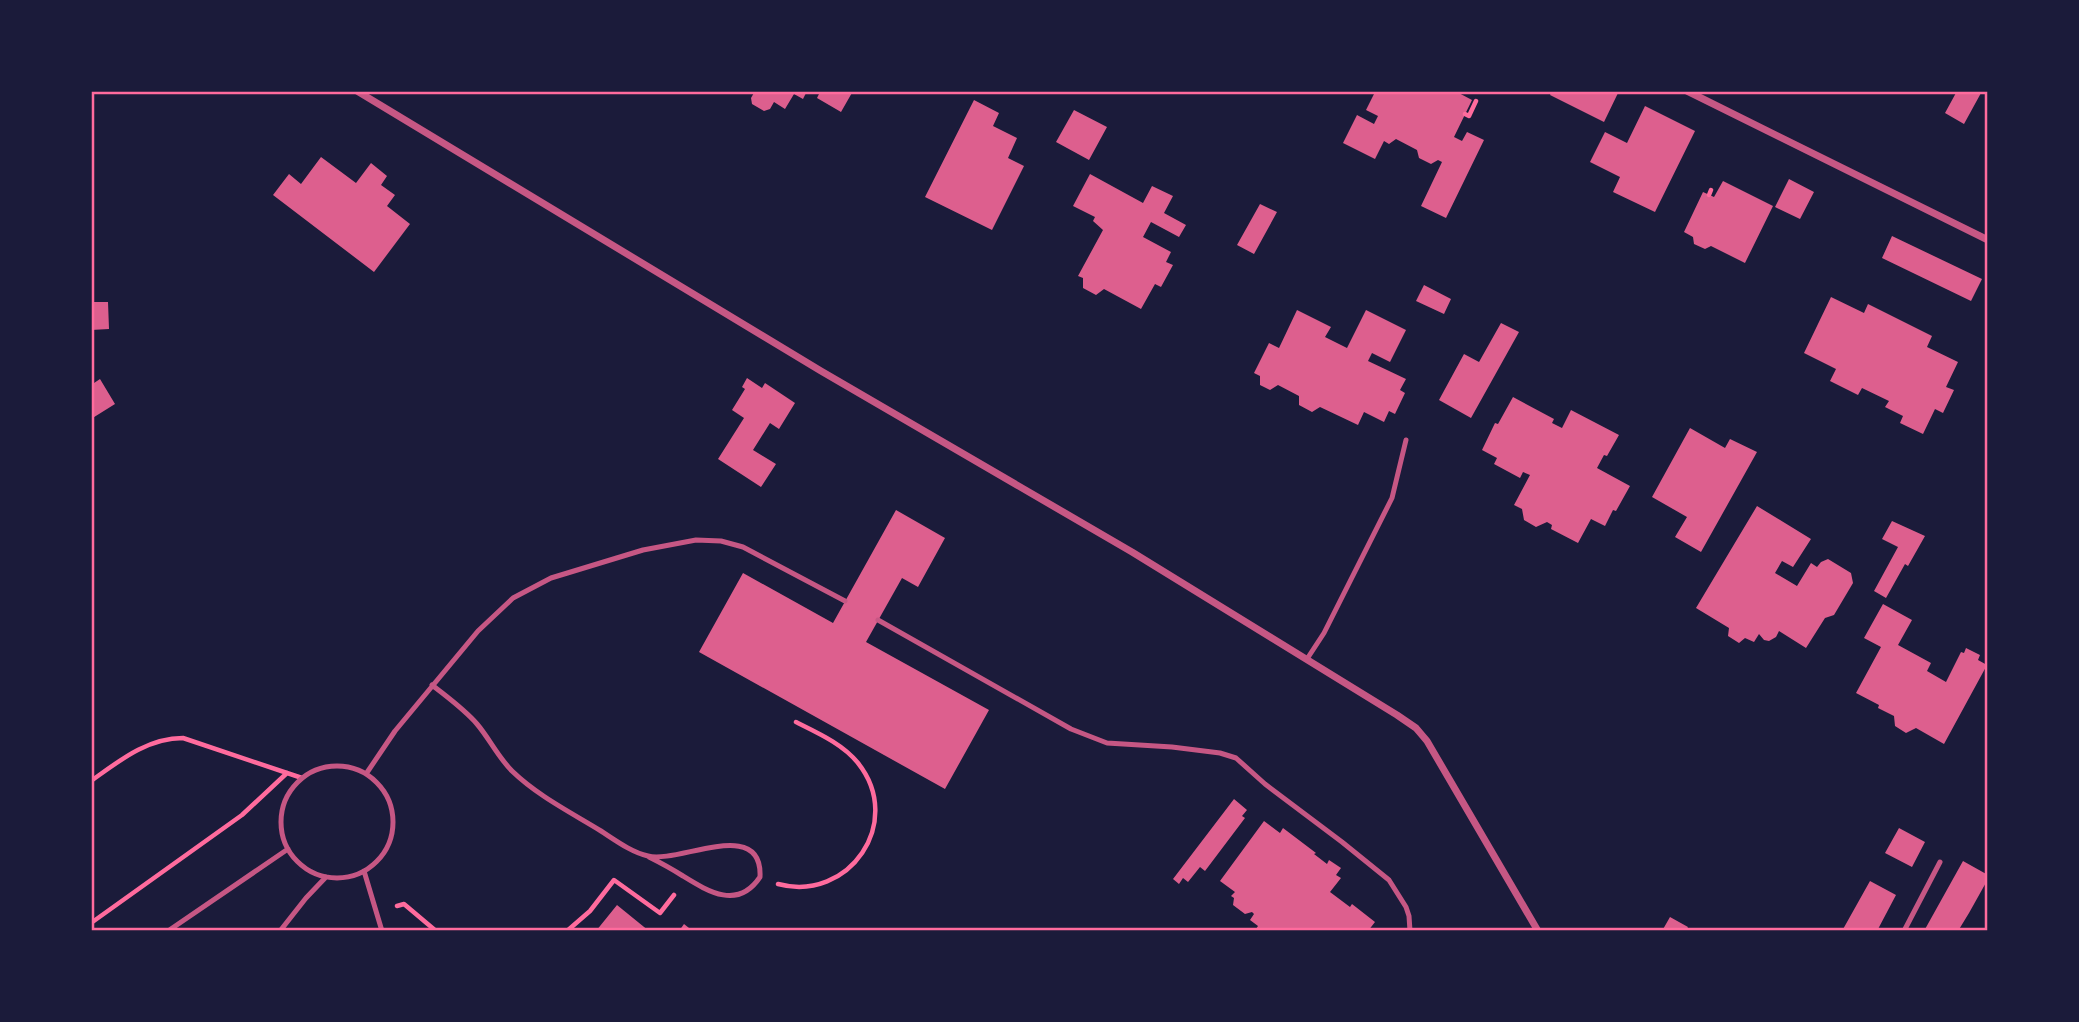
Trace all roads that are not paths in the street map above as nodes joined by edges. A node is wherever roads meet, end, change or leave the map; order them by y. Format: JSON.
{"nodes":[{"id":1,"x":357,"y":91,"type":"edge"},
{"id":2,"x":1687,"y":91,"type":"edge"},
{"id":3,"x":1988,"y":240,"type":"edge"},
{"id":4,"x":1406,"y":440,"type":"dead end"},
{"id":5,"x":845,"y":601,"type":"dead end"},
{"id":6,"x":878,"y":620,"type":"dead end"},
{"id":7,"x":1307,"y":659,"type":"junction"},
{"id":8,"x":432,"y":685,"type":"junction"},
{"id":9,"x":366,"y":774,"type":"junction"},
{"id":10,"x":288,"y":849,"type":"junction"},
{"id":11,"x":649,"y":857,"type":"junction"},
{"id":12,"x":1940,"y":862,"type":"dead end"},
{"id":13,"x":364,"y":871,"type":"junction"},
{"id":14,"x":326,"y":877,"type":"junction"},
{"id":15,"x":168,"y":931,"type":"edge"},
{"id":16,"x":279,"y":931,"type":"edge"},
{"id":17,"x":382,"y":931,"type":"edge"},
{"id":18,"x":1410,"y":931,"type":"edge"},
{"id":19,"x":1538,"y":931,"type":"edge"},
{"id":20,"x":1904,"y":931,"type":"edge"}],
"edges":[{"from":1,"to":7,"type":"street"},
{"from":2,"to":3,"type":"street"},
{"from":4,"to":7,"type":"lane"},
{"from":5,"to":8,"type":"lane"},
{"from":6,"to":18,"type":"lane"},
{"from":7,"to":19,"type":"street"},
{"from":8,"to":9,"type":"lane"},
{"from":8,"to":11,"type":"lane"},
{"from":9,"to":10,"type":"lane"},
{"from":9,"to":13,"type":"lane"},
{"from":10,"to":14,"type":"lane"},
{"from":10,"to":15,"type":"lane"},
{"from":11,"to":11,"type":"lane"},
{"from":12,"to":20,"type":"lane"},
{"from":13,"to":14,"type":"lane"},
{"from":13,"to":17,"type":"lane"},
{"from":14,"to":16,"type":"lane"}]}
